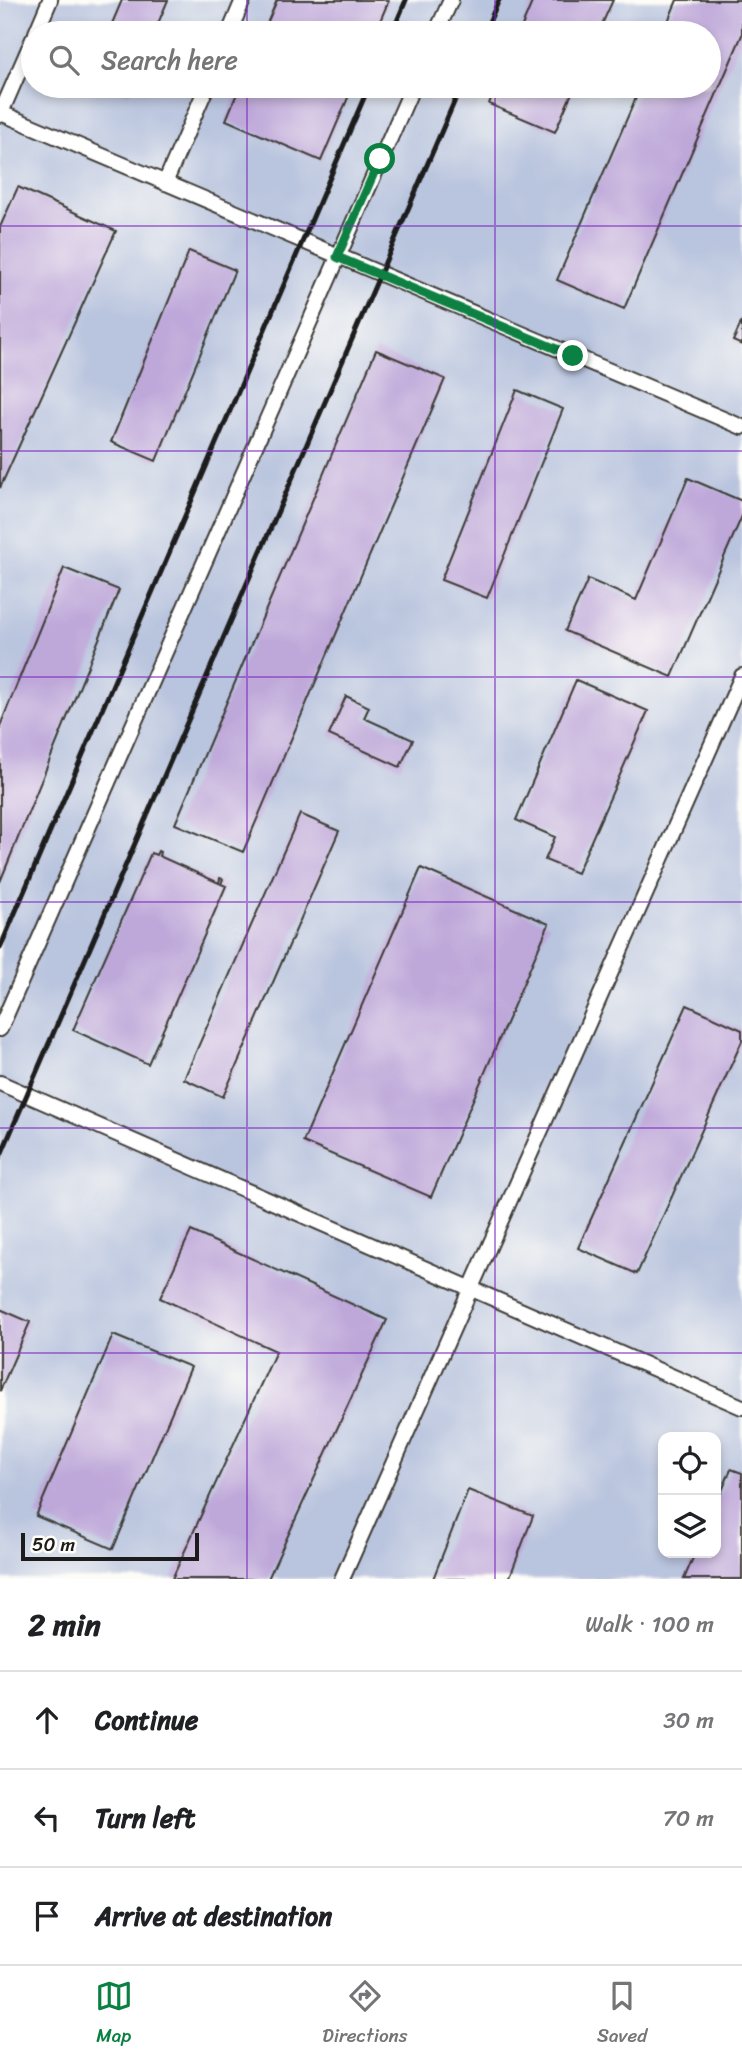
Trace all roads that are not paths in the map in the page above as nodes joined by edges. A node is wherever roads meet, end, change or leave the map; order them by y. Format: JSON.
{"nodes":[{"id":1,"x":50,"y":0,"type":"edge"},
{"id":2,"x":243,"y":0,"type":"edge"},
{"id":3,"x":451,"y":0,"type":"edge"},
{"id":4,"x":41,"y":21,"type":"edge"},
{"id":5,"x":234,"y":21,"type":"edge"},
{"id":6,"x":441,"y":21,"type":"edge"},
{"id":7,"x":21,"y":66,"type":"edge"},
{"id":8,"x":202,"y":98,"type":"edge"},
{"id":9,"x":408,"y":98,"type":"edge"},
{"id":10,"x":0,"y":114,"type":"edge"},
{"id":11,"x":165,"y":183,"type":"junction"},
{"id":12,"x":337,"y":257,"type":"junction"},
{"id":13,"x":742,"y":427,"type":"edge"},
{"id":14,"x":742,"y":677,"type":"edge"},
{"id":15,"x":0,"y":1029,"type":"edge"},
{"id":16,"x":0,"y":1083,"type":"edge"},
{"id":17,"x":471,"y":1289,"type":"junction"},
{"id":18,"x":742,"y":1407,"type":"edge"},
{"id":19,"x":342,"y":1579,"type":"edge"}],
"edges":[{"from":1,"to":4,"type":"lane"},
{"from":2,"to":5,"type":"lane"},
{"from":3,"to":6,"type":"lane"},
{"from":7,"to":10,"type":"lane"},
{"from":8,"to":11,"type":"lane"},
{"from":9,"to":12,"type":"lane"},
{"from":10,"to":11,"type":"lane"},
{"from":11,"to":12,"type":"lane"},
{"from":12,"to":13,"type":"lane"},
{"from":12,"to":15,"type":"lane"},
{"from":14,"to":17,"type":"lane"},
{"from":16,"to":17,"type":"lane"},
{"from":17,"to":18,"type":"lane"},
{"from":17,"to":19,"type":"lane"}]}
